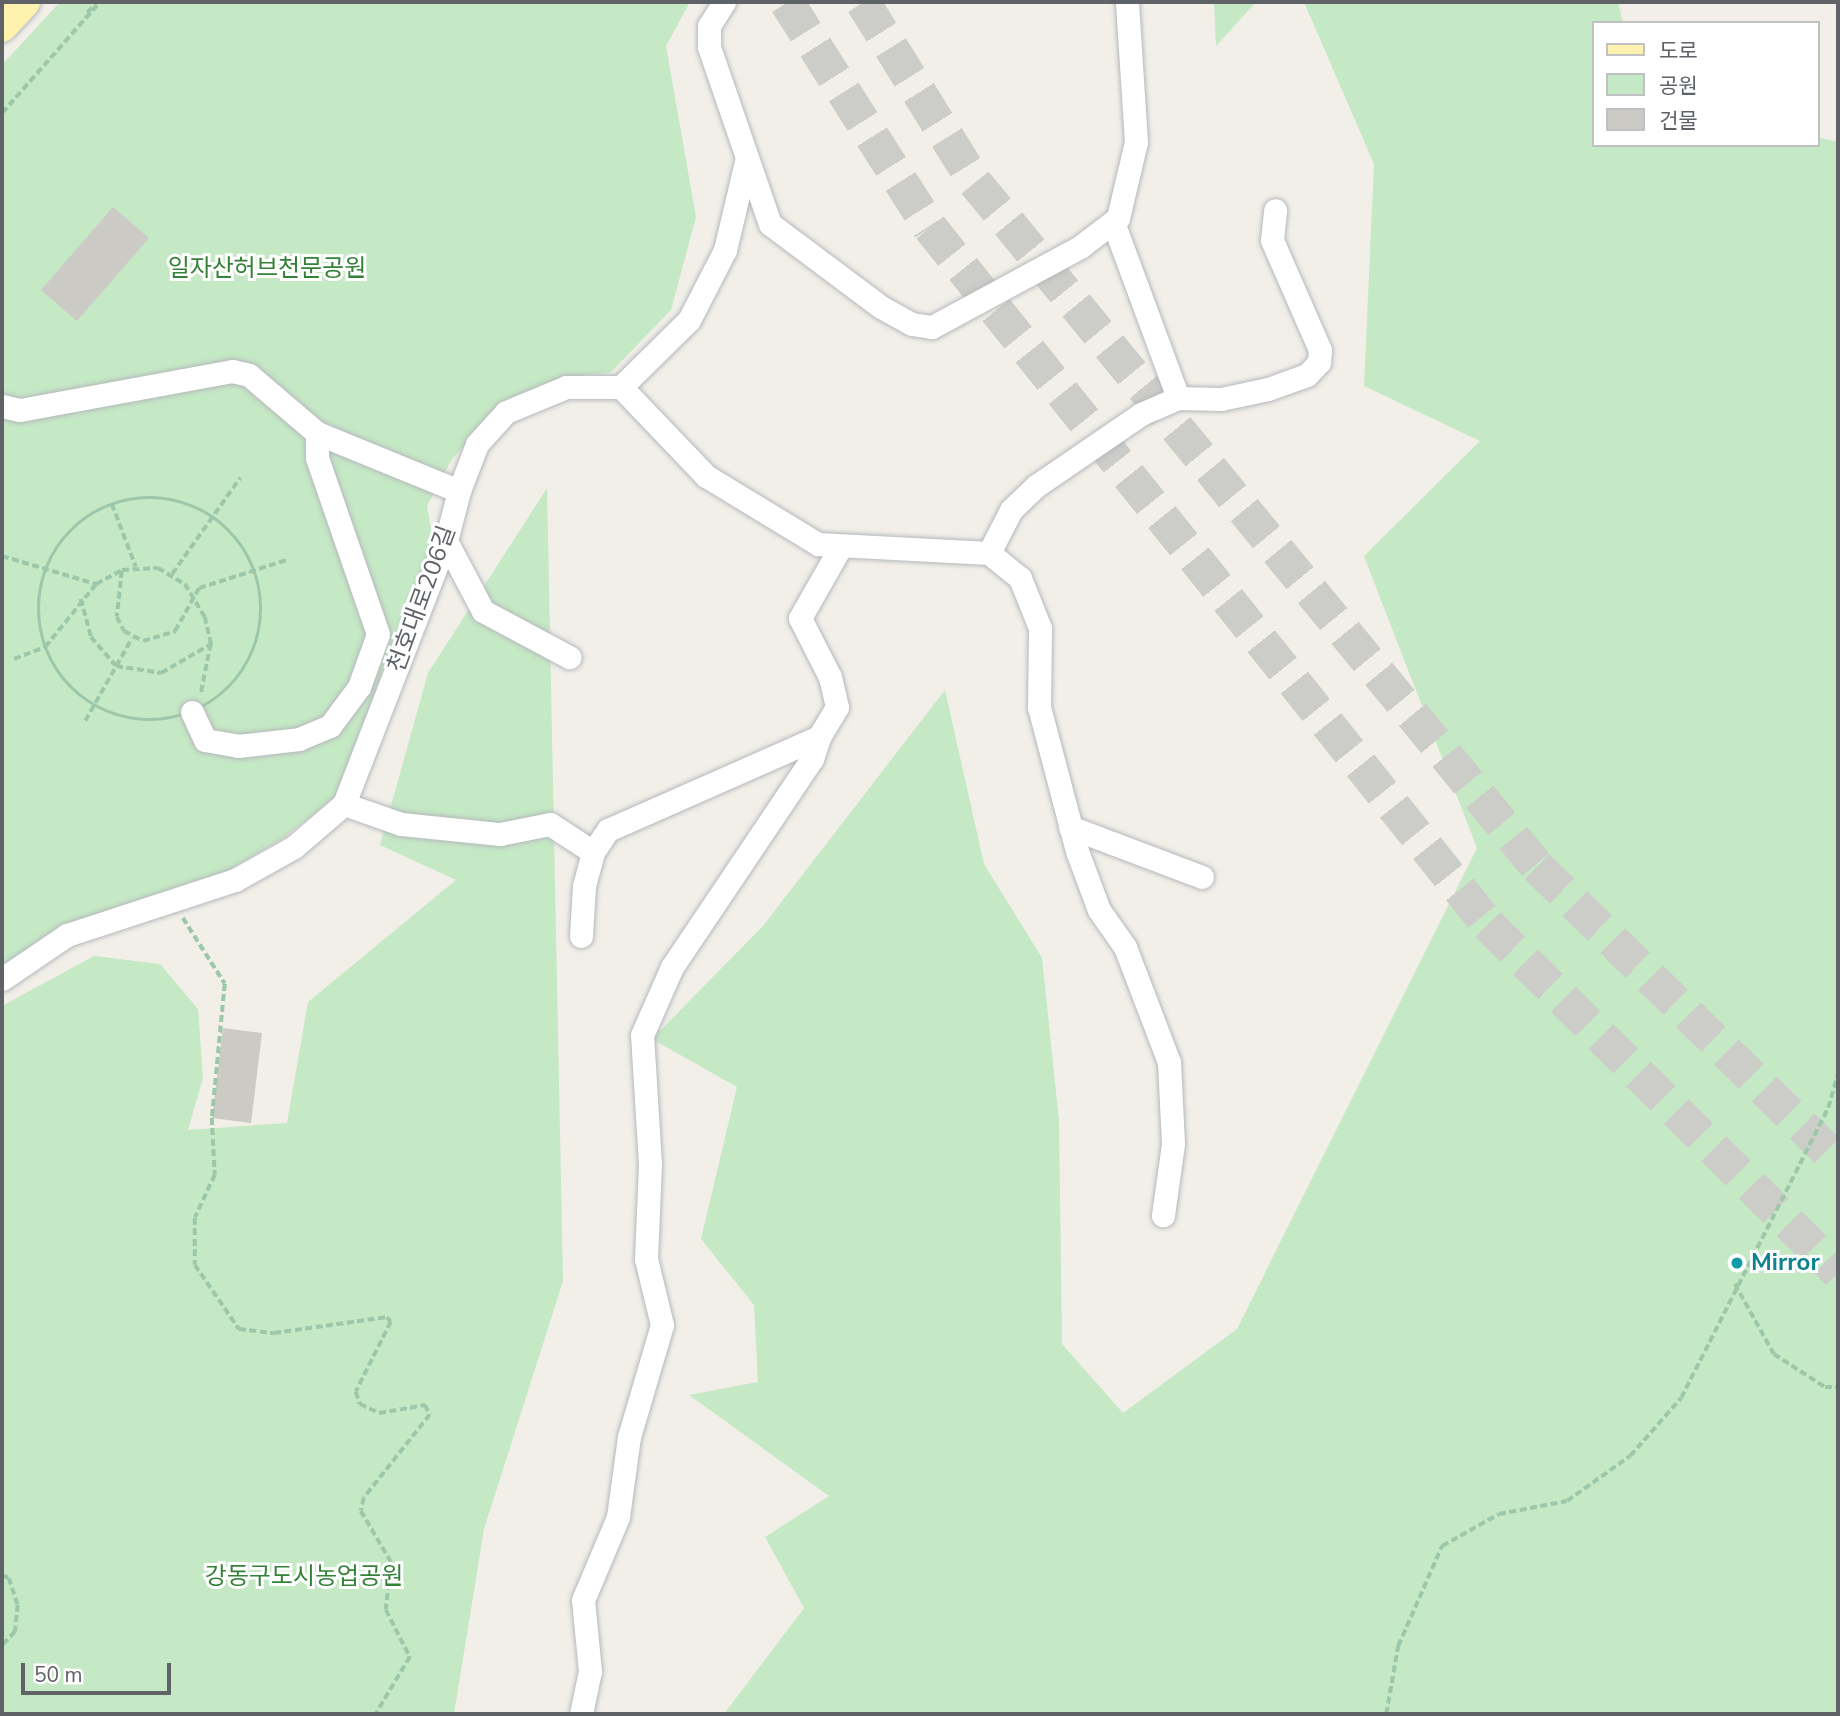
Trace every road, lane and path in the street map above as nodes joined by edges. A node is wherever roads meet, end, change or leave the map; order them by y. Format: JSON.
{"nodes":[{"id":1,"x":25,"y":2,"type":"edge"},
{"id":2,"x":98,"y":2,"type":"edge"},
{"id":3,"x":724,"y":2,"type":"edge"},
{"id":4,"x":1127,"y":2,"type":"edge"},
{"id":5,"x":2,"y":27,"type":"edge"},
{"id":6,"x":2,"y":112,"type":"edge"},
{"id":7,"x":746,"y":162,"type":"junction"},
{"id":8,"x":1275,"y":210,"type":"dead end"},
{"id":9,"x":1114,"y":222,"type":"junction"},
{"id":10,"x":621,"y":387,"type":"junction"},
{"id":11,"x":1178,"y":398,"type":"junction"},
{"id":12,"x":2,"y":406,"type":"edge"},
{"id":13,"x":317,"y":433,"type":"junction"},
{"id":14,"x":240,"y":478,"type":"dead end"},
{"id":15,"x":458,"y":491,"type":"junction"},
{"id":16,"x":112,"y":504,"type":"junction"},
{"id":17,"x":212,"y":515,"type":"junction"},
{"id":18,"x":446,"y":541,"type":"junction"},
{"id":19,"x":840,"y":548,"type":"junction"},
{"id":20,"x":989,"y":553,"type":"junction"},
{"id":21,"x":2,"y":556,"type":"edge"},
{"id":22,"x":287,"y":560,"type":"dead end"},
{"id":23,"x":136,"y":567,"type":"junction"},
{"id":24,"x":46,"y":569,"type":"junction"},
{"id":25,"x":122,"y":570,"type":"junction"},
{"id":26,"x":256,"y":570,"type":"junction"},
{"id":27,"x":172,"y":574,"type":"junction"},
{"id":28,"x":96,"y":584,"type":"junction"},
{"id":29,"x":194,"y":594,"type":"junction"},
{"id":30,"x":81,"y":599,"type":"junction"},
{"id":31,"x":132,"y":637,"type":"junction"},
{"id":32,"x":211,"y":644,"type":"junction"},
{"id":33,"x":46,"y":647,"type":"junction"},
{"id":34,"x":569,"y":657,"type":"dead end"},
{"id":35,"x":14,"y":660,"type":"dead end"},
{"id":36,"x":116,"y":667,"type":"junction"},
{"id":37,"x":94,"y":705,"type":"junction"},
{"id":38,"x":192,"y":712,"type":"junction"},
{"id":39,"x":85,"y":721,"type":"dead end"},
{"id":40,"x":819,"y":737,"type":"junction"},
{"id":41,"x":344,"y":804,"type":"junction"},
{"id":42,"x":1070,"y":827,"type":"junction"},
{"id":43,"x":593,"y":852,"type":"junction"},
{"id":44,"x":1202,"y":877,"type":"dead end"},
{"id":45,"x":175,"y":900,"type":"junction"},
{"id":46,"x":581,"y":936,"type":"dead end"},
{"id":47,"x":2,"y":979,"type":"edge"},
{"id":48,"x":1838,"y":1072,"type":"edge"},
{"id":49,"x":1163,"y":1214,"type":"dead end"},
{"id":50,"x":1735,"y":1284,"type":"junction"},
{"id":51,"x":1838,"y":1387,"type":"edge"},
{"id":52,"x":2,"y":1575,"type":"edge"},
{"id":53,"x":2,"y":1646,"type":"edge"},
{"id":54,"x":376,"y":1714,"type":"edge"},
{"id":55,"x":582,"y":1714,"type":"edge"},
{"id":56,"x":1386,"y":1714,"type":"edge"}],
"edges":[{"from":1,"to":5,"type":"main road"},
{"from":2,"to":6,"type":"path"},
{"from":3,"to":7,"type":"street"},
{"from":4,"to":9,"type":"street"},
{"from":7,"to":9,"type":"street"},
{"from":7,"to":10,"type":"street"},
{"from":8,"to":11,"type":"street"},
{"from":9,"to":11,"type":"street"},
{"from":10,"to":15,"type":"street","name":"천호대로206길"},
{"from":10,"to":19,"type":"street"},
{"from":11,"to":20,"type":"street"},
{"from":12,"to":13,"type":"street"},
{"from":13,"to":15,"type":"street"},
{"from":13,"to":38,"type":"street"},
{"from":14,"to":17,"type":"path"},
{"from":15,"to":18,"type":"street","name":"천호대로206길"},
{"from":16,"to":17,"type":"path"},
{"from":16,"to":23,"type":"path"},
{"from":16,"to":24,"type":"path"},
{"from":17,"to":26,"type":"path"},
{"from":17,"to":27,"type":"path"},
{"from":18,"to":34,"type":"street"},
{"from":18,"to":41,"type":"street","name":"천호대로206길"},
{"from":19,"to":20,"type":"street"},
{"from":19,"to":40,"type":"street"},
{"from":20,"to":42,"type":"street"},
{"from":21,"to":24,"type":"path"},
{"from":22,"to":26,"type":"path"},
{"from":23,"to":25,"type":"path"},
{"from":23,"to":27,"type":"path"},
{"from":24,"to":28,"type":"path"},
{"from":24,"to":33,"type":"path"},
{"from":25,"to":28,"type":"path"},
{"from":25,"to":31,"type":"path"},
{"from":26,"to":29,"type":"path"},
{"from":26,"to":38,"type":"path"},
{"from":27,"to":29,"type":"path"},
{"from":28,"to":30,"type":"path"},
{"from":29,"to":31,"type":"path"},
{"from":29,"to":32,"type":"path"},
{"from":30,"to":33,"type":"path"},
{"from":30,"to":36,"type":"path"},
{"from":31,"to":36,"type":"path"},
{"from":32,"to":36,"type":"path"},
{"from":32,"to":38,"type":"path"},
{"from":33,"to":35,"type":"path"},
{"from":33,"to":37,"type":"path"},
{"from":36,"to":37,"type":"path"},
{"from":37,"to":38,"type":"path"},
{"from":37,"to":39,"type":"path"},
{"from":40,"to":43,"type":"street"},
{"from":40,"to":55,"type":"street"},
{"from":41,"to":43,"type":"street"},
{"from":41,"to":45,"type":"street","name":"천호대로206길"},
{"from":42,"to":44,"type":"street"},
{"from":42,"to":49,"type":"street"},
{"from":43,"to":46,"type":"street"},
{"from":45,"to":47,"type":"street","name":"천호대로206길"},
{"from":45,"to":54,"type":"path"},
{"from":48,"to":50,"type":"path"},
{"from":50,"to":51,"type":"path"},
{"from":50,"to":56,"type":"path"},
{"from":52,"to":53,"type":"path"}]}
